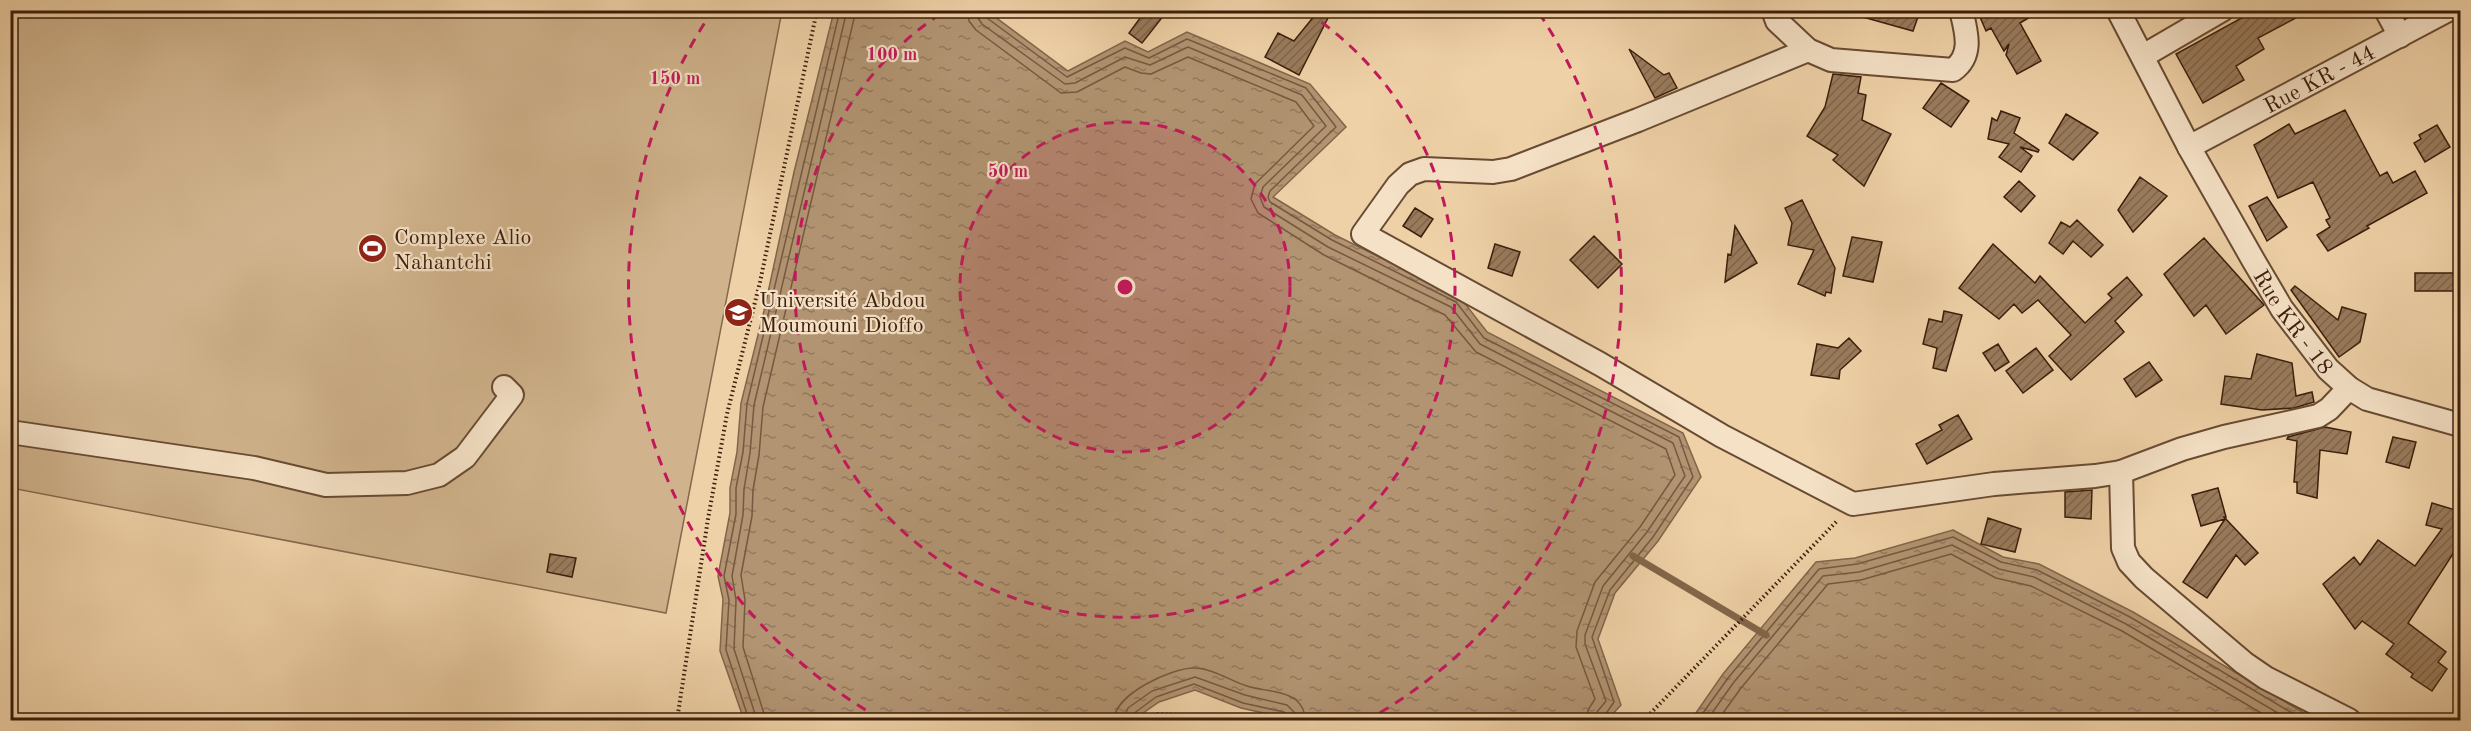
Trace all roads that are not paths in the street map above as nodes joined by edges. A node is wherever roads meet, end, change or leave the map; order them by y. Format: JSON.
{"nodes":[{"id":1,"x":1773,"y":10,"type":"edge"},
{"id":2,"x":1961,"y":10,"type":"edge"},
{"id":3,"x":2118,"y":10,"type":"edge"},
{"id":4,"x":2222,"y":10,"type":"edge"},
{"id":5,"x":2386,"y":10,"type":"edge"},
{"id":6,"x":2448,"y":10,"type":"edge"},
{"id":7,"x":2400,"y":36,"type":"junction"},
{"id":8,"x":1808,"y":50,"type":"junction"},
{"id":9,"x":2143,"y":56,"type":"junction"},
{"id":10,"x":2189,"y":147,"type":"junction"},
{"id":11,"x":504,"y":387,"type":"dead end"},
{"id":12,"x":2349,"y":388,"type":"junction"},
{"id":13,"x":2460,"y":425,"type":"edge"},
{"id":14,"x":10,"y":432,"type":"edge"},
{"id":15,"x":2121,"y":472,"type":"junction"},
{"id":16,"x":2349,"y":720,"type":"edge"}],
"edges":[{"from":1,"to":8,"type":"street"},
{"from":2,"to":8,"type":"street"},
{"from":3,"to":9,"type":"street","name":"Rue KR - 18"},
{"from":4,"to":9,"type":"street"},
{"from":5,"to":7,"type":"street"},
{"from":6,"to":7,"type":"street","name":"Rue KR - 44"},
{"from":7,"to":10,"type":"street","name":"Rue KR - 44"},
{"from":8,"to":15,"type":"street"},
{"from":9,"to":10,"type":"street","name":"Rue KR - 18"},
{"from":10,"to":12,"type":"street","name":"Rue KR - 18"},
{"from":11,"to":14,"type":"street"},
{"from":12,"to":13,"type":"street","name":"Rue KR - 18"},
{"from":12,"to":15,"type":"street"},
{"from":15,"to":16,"type":"street"}]}
